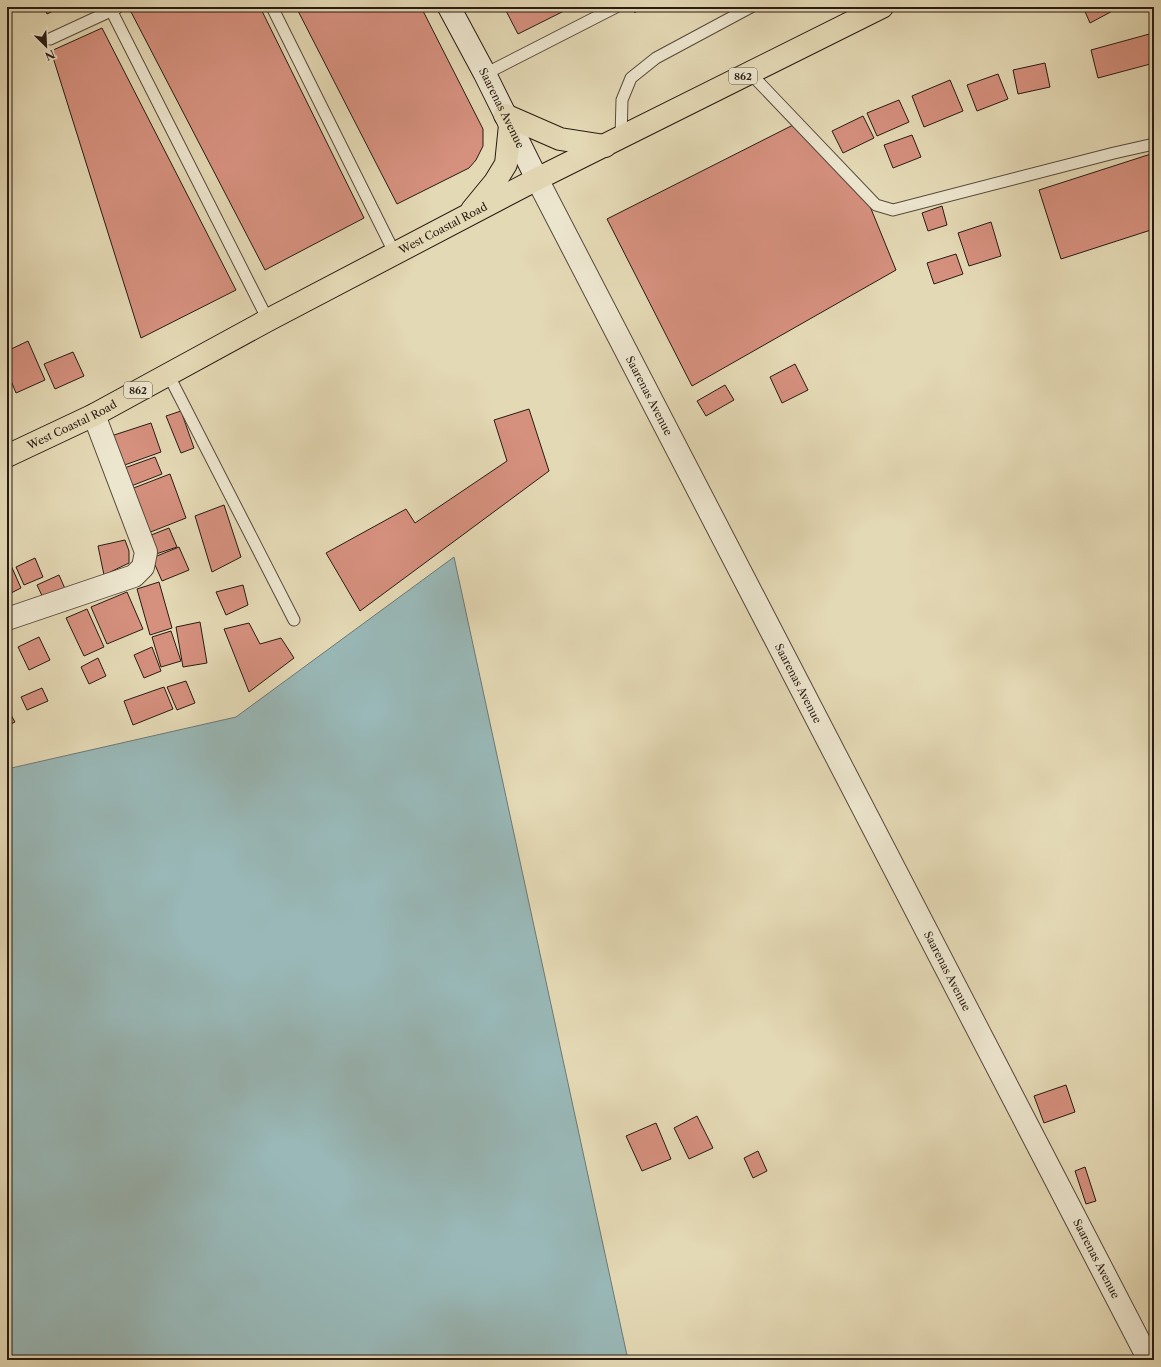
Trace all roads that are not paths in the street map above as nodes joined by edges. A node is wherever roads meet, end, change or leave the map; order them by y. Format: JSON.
{"nodes":[{"id":1,"x":272,"y":7,"type":"edge"},
{"id":2,"x":449,"y":7,"type":"edge"},
{"id":3,"x":616,"y":7,"type":"edge"},
{"id":4,"x":751,"y":7,"type":"edge"},
{"id":5,"x":882,"y":7,"type":"edge"},
{"id":6,"x":114,"y":9,"type":"edge"},
{"id":7,"x":50,"y":39,"type":"dead end"},
{"id":8,"x":750,"y":73,"type":"junction"},
{"id":9,"x":485,"y":74,"type":"junction"},
{"id":10,"x":508,"y":120,"type":"junction"},
{"id":11,"x":613,"y":142,"type":"junction"},
{"id":12,"x":1154,"y":144,"type":"edge"},
{"id":13,"x":537,"y":179,"type":"junction"},
{"id":14,"x":466,"y":217,"type":"junction"},
{"id":15,"x":395,"y":254,"type":"junction"},
{"id":16,"x":268,"y":320,"type":"junction"},
{"id":17,"x":168,"y":374,"type":"junction"},
{"id":18,"x":94,"y":415,"type":"junction"},
{"id":19,"x":7,"y":456,"type":"edge"},
{"id":20,"x":7,"y":619,"type":"edge"},
{"id":21,"x":294,"y":620,"type":"dead end"},
{"id":22,"x":1149,"y":1360,"type":"edge"}],
"edges":[{"from":1,"to":15,"type":"lane"},
{"from":2,"to":9,"type":"street","name":"Saarenas Avenue"},
{"from":3,"to":9,"type":"lane"},
{"from":4,"to":11,"type":"lane"},
{"from":5,"to":8,"type":"main road","name":"West Coastal Road","number":"862"},
{"from":6,"to":7,"type":"lane"},
{"from":6,"to":16,"type":"lane"},
{"from":8,"to":11,"type":"main road","name":"West Coastal Road","number":"862"},
{"from":8,"to":12,"type":"lane"},
{"from":9,"to":10,"type":"street","name":"Saarenas Avenue"},
{"from":10,"to":11,"type":"main road"},
{"from":10,"to":13,"type":"street","name":"Saarenas Avenue"},
{"from":10,"to":14,"type":"main road"},
{"from":11,"to":13,"type":"main road","name":"West Coastal Road","number":"862"},
{"from":13,"to":14,"type":"main road","name":"West Coastal Road","number":"862"},
{"from":13,"to":22,"type":"street","name":"Saarenas Avenue"},
{"from":14,"to":15,"type":"main road","name":"West Coastal Road","number":"862"},
{"from":15,"to":16,"type":"main road","name":"West Coastal Road","number":"862"},
{"from":16,"to":17,"type":"main road","name":"West Coastal Road","number":"862"},
{"from":17,"to":18,"type":"main road","name":"West Coastal Road","number":"862"},
{"from":17,"to":21,"type":"lane"},
{"from":18,"to":19,"type":"main road","name":"West Coastal Road","number":"862"},
{"from":18,"to":20,"type":"street"}]}
